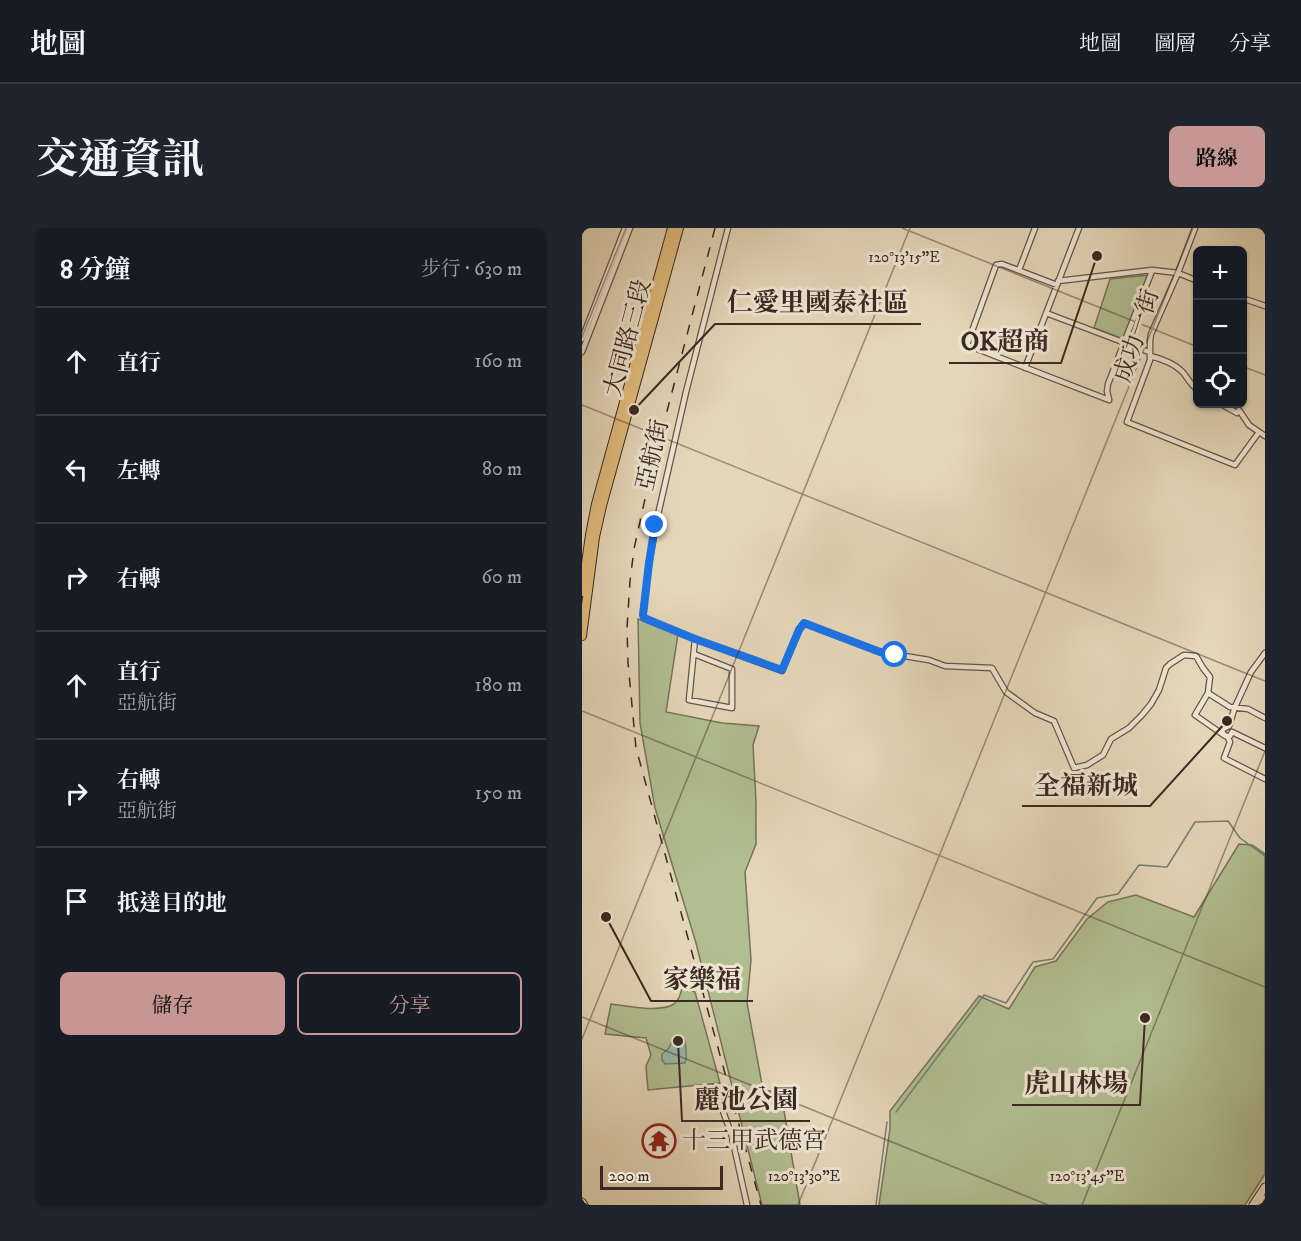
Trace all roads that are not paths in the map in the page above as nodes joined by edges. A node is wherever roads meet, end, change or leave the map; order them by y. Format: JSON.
{"nodes":[{"id":1,"x":627,"y":228,"type":"edge"},
{"id":2,"x":672,"y":228,"type":"edge"},
{"id":3,"x":679,"y":228,"type":"edge"},
{"id":4,"x":728,"y":228,"type":"edge"},
{"id":5,"x":1035,"y":228,"type":"edge"},
{"id":6,"x":1078,"y":228,"type":"edge"},
{"id":7,"x":1195,"y":228,"type":"edge"},
{"id":8,"x":1019,"y":270,"type":"junction"},
{"id":9,"x":1152,"y":270,"type":"junction"},
{"id":10,"x":1178,"y":273,"type":"junction"},
{"id":11,"x":1193,"y":279,"type":"edge"},
{"id":12,"x":1058,"y":283,"type":"junction"},
{"id":13,"x":1247,"y":300,"type":"edge"},
{"id":14,"x":1265,"y":306,"type":"edge"},
{"id":15,"x":1046,"y":313,"type":"junction"},
{"id":16,"x":582,"y":339,"type":"edge"},
{"id":17,"x":1124,"y":342,"type":"junction"},
{"id":18,"x":582,"y":352,"type":"edge"},
{"id":19,"x":1149,"y":354,"type":"junction"},
{"id":20,"x":1025,"y":368,"type":"junction"},
{"id":21,"x":1193,"y":387,"type":"edge"},
{"id":22,"x":1228,"y":408,"type":"edge"},
{"id":23,"x":1239,"y":410,"type":"joint"},
{"id":24,"x":1259,"y":432,"type":"junction"},
{"id":25,"x":1265,"y":436,"type":"edge"},
{"id":26,"x":589,"y":535,"type":"edge"},
{"id":27,"x":582,"y":592,"type":"edge"},
{"id":28,"x":582,"y":636,"type":"edge"},
{"id":29,"x":695,"y":639,"type":"junction"},
{"id":30,"x":1265,"y":653,"type":"edge"},
{"id":31,"x":694,"y":654,"type":"junction"},
{"id":32,"x":1208,"y":693,"type":"junction"},
{"id":33,"x":1235,"y":707,"type":"junction"},
{"id":34,"x":1265,"y":718,"type":"edge"},
{"id":35,"x":1226,"y":727,"type":"junction"},
{"id":36,"x":1233,"y":732,"type":"junction"},
{"id":37,"x":1226,"y":736,"type":"junction"},
{"id":38,"x":1265,"y":748,"type":"edge"},
{"id":39,"x":1265,"y":779,"type":"edge"},
{"id":40,"x":714,"y":1087,"type":"dead end"},
{"id":41,"x":1265,"y":1186,"type":"edge"},
{"id":42,"x":1265,"y":1199,"type":"edge"},
{"id":43,"x":747,"y":1205,"type":"edge"},
{"id":44,"x":1253,"y":1205,"type":"edge"},
{"id":45,"x":1261,"y":1205,"type":"edge"}],
"edges":[{"from":1,"to":16,"type":"street"},
{"from":1,"to":18,"type":"street"},
{"from":2,"to":26,"type":"main road","name":"大同路三段"},
{"from":3,"to":26,"type":"main road","name":"大同路三段"},
{"from":4,"to":29,"type":"street","name":"亞航街"},
{"from":5,"to":8,"type":"street"},
{"from":6,"to":12,"type":"street"},
{"from":7,"to":10,"type":"street","name":"成功一街"},
{"from":8,"to":12,"type":"street"},
{"from":8,"to":20,"type":"street"},
{"from":9,"to":10,"type":"street"},
{"from":9,"to":12,"type":"street"},
{"from":9,"to":17,"type":"street"},
{"from":10,"to":11,"type":"street"},
{"from":10,"to":19,"type":"street","name":"成功一街"},
{"from":12,"to":15,"type":"street"},
{"from":13,"to":14,"type":"street"},
{"from":15,"to":17,"type":"street"},
{"from":15,"to":20,"type":"street"},
{"from":17,"to":19,"type":"street"},
{"from":17,"to":20,"type":"street"},
{"from":19,"to":21,"type":"street"},
{"from":19,"to":24,"type":"street","name":"成功一街"},
{"from":22,"to":23,"type":"street"},
{"from":23,"to":24,"type":"street"},
{"from":24,"to":25,"type":"street"},
{"from":26,"to":27,"type":"main road","name":"大同路三段"},
{"from":26,"to":28,"type":"main road","name":"大同路三段"},
{"from":29,"to":31,"type":"street"},
{"from":29,"to":32,"type":"street","name":"亞航街"},
{"from":30,"to":33,"type":"street"},
{"from":31,"to":31,"type":"street"},
{"from":32,"to":33,"type":"street"},
{"from":32,"to":37,"type":"street"},
{"from":33,"to":34,"type":"street"},
{"from":33,"to":35,"type":"street"},
{"from":35,"to":36,"type":"street"},
{"from":35,"to":37,"type":"street"},
{"from":36,"to":37,"type":"street"},
{"from":36,"to":38,"type":"street"},
{"from":37,"to":39,"type":"street"},
{"from":40,"to":43,"type":"street"},
{"from":41,"to":44,"type":"street"},
{"from":42,"to":45,"type":"street"}]}
